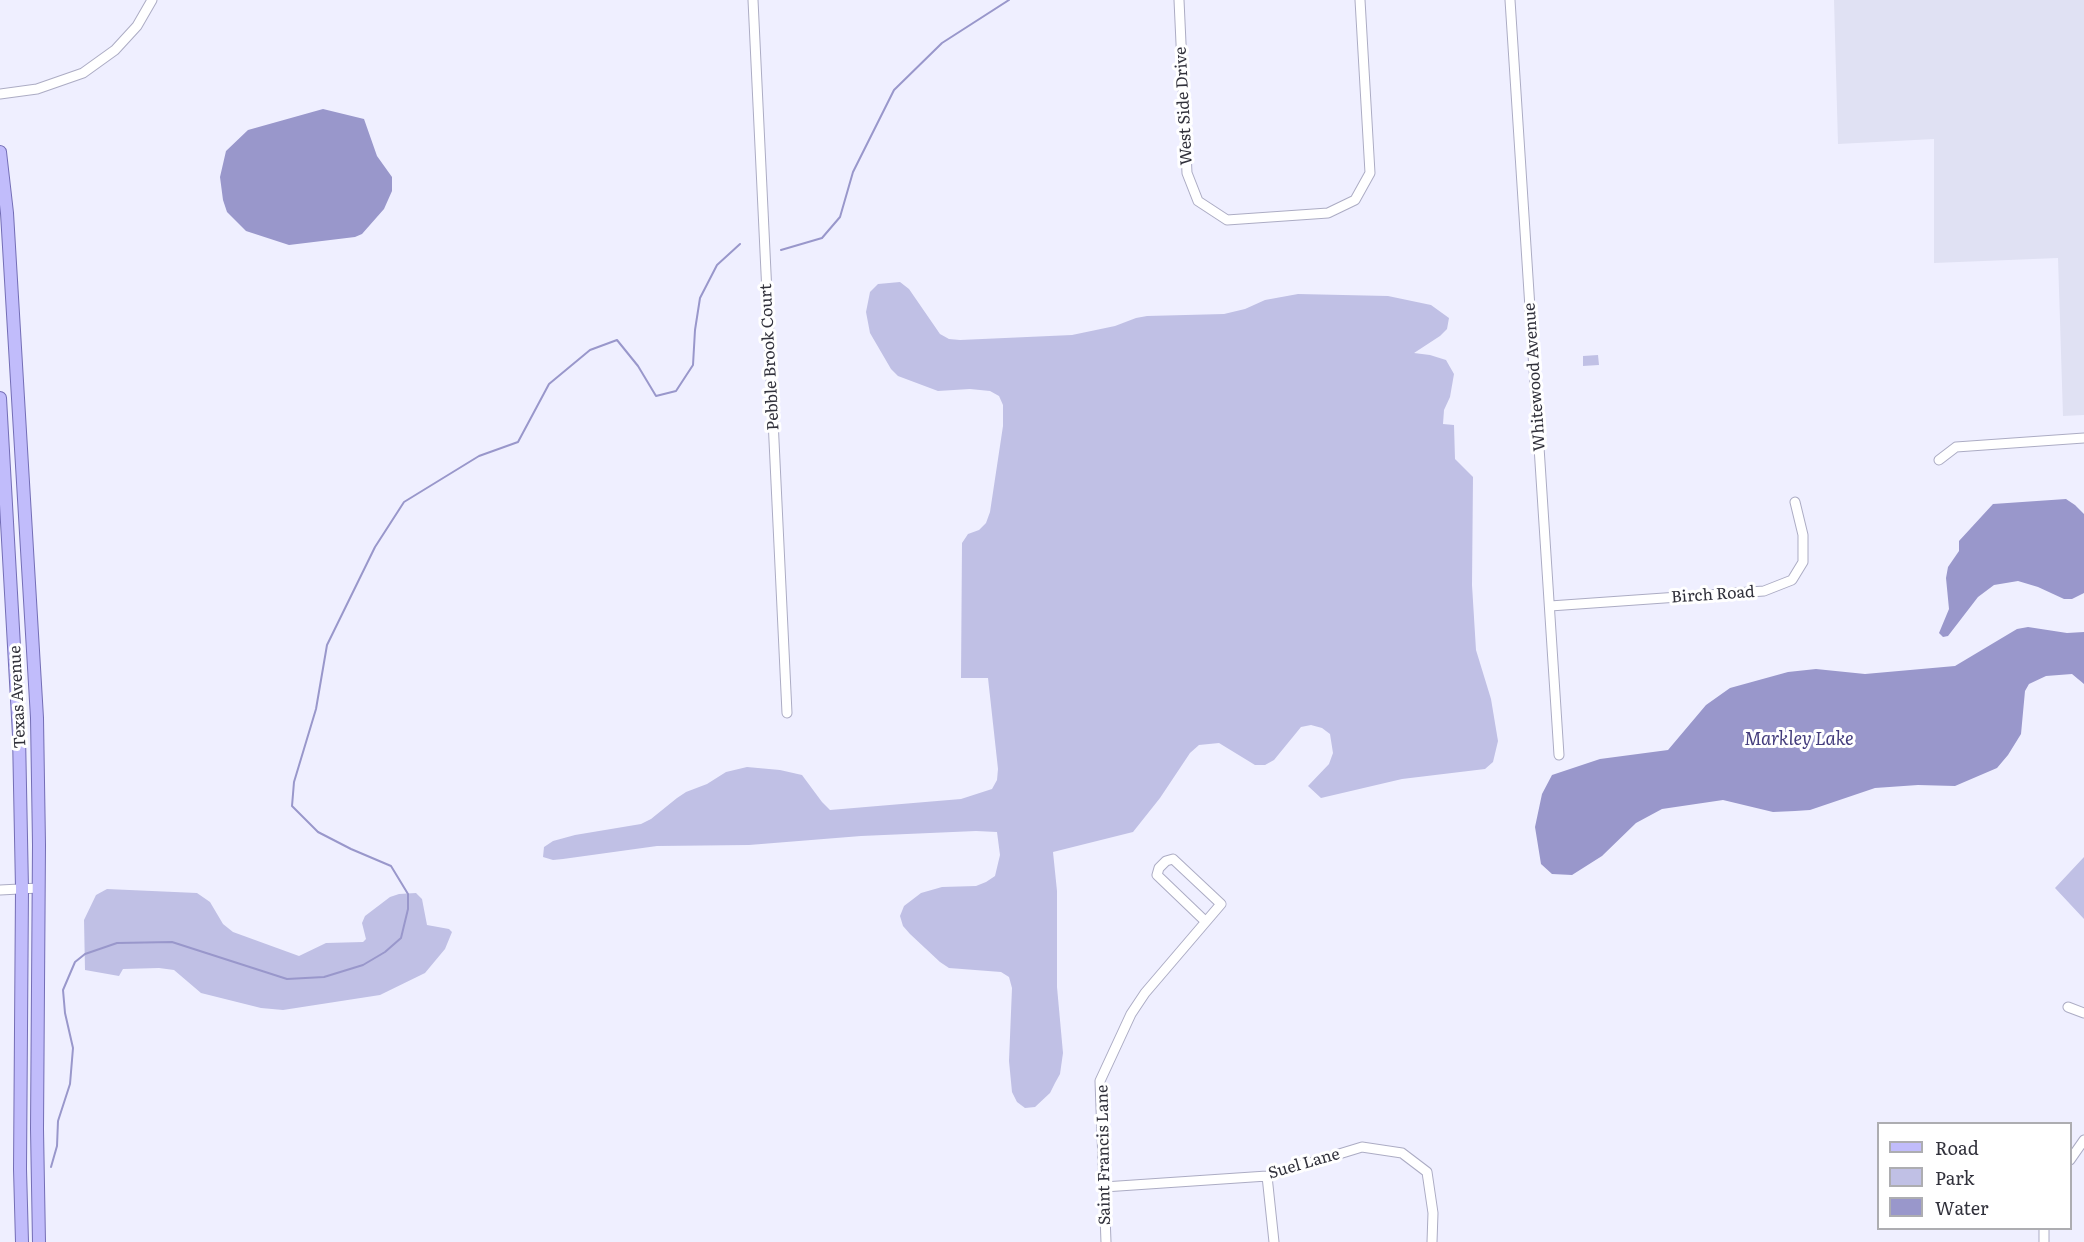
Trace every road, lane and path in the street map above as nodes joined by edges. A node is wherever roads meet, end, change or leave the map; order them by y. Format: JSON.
{"nodes":[{"id":1,"x":152,"y":0,"type":"edge"},
{"id":2,"x":753,"y":0,"type":"edge"},
{"id":3,"x":1179,"y":0,"type":"edge"},
{"id":4,"x":1360,"y":0,"type":"edge"},
{"id":5,"x":1510,"y":0,"type":"edge"},
{"id":6,"x":0,"y":94,"type":"edge"},
{"id":7,"x":0,"y":152,"type":"edge"},
{"id":8,"x":0,"y":398,"type":"edge"},
{"id":9,"x":2084,"y":438,"type":"edge"},
{"id":10,"x":1939,"y":460,"type":"dead end"},
{"id":11,"x":3,"y":483,"type":"edge"},
{"id":12,"x":1795,"y":502,"type":"dead end"},
{"id":13,"x":1550,"y":606,"type":"junction"},
{"id":14,"x":787,"y":713,"type":"dead end"},
{"id":15,"x":1559,"y":755,"type":"dead end"},
{"id":16,"x":39,"y":888,"type":"junction"},
{"id":17,"x":22,"y":889,"type":"junction"},
{"id":18,"x":0,"y":890,"type":"edge"},
{"id":19,"x":1205,"y":921,"type":"junction"},
{"id":20,"x":2068,"y":1007,"type":"dead end"},
{"id":21,"x":2084,"y":1013,"type":"edge"},
{"id":22,"x":2084,"y":1140,"type":"edge"},
{"id":23,"x":2072,"y":1157,"type":"edge"},
{"id":24,"x":1267,"y":1176,"type":"junction"},
{"id":25,"x":1104,"y":1188,"type":"junction"},
{"id":26,"x":22,"y":1242,"type":"edge"},
{"id":27,"x":39,"y":1242,"type":"edge"},
{"id":28,"x":1106,"y":1242,"type":"edge"},
{"id":29,"x":1274,"y":1242,"type":"edge"},
{"id":30,"x":1432,"y":1242,"type":"edge"}],
"edges":[{"from":1,"to":6,"type":"street"},
{"from":2,"to":14,"type":"street","name":"Pebble Brook Court"},
{"from":3,"to":4,"type":"street","name":"West Side Drive"},
{"from":5,"to":13,"type":"street","name":"Whitewood Avenue"},
{"from":7,"to":16,"type":"main road","name":"Texas Avenue"},
{"from":8,"to":11,"type":"main road","name":"Texas Avenue"},
{"from":9,"to":10,"type":"street"},
{"from":11,"to":17,"type":"main road","name":"Texas Avenue"},
{"from":12,"to":13,"type":"street","name":"Birch Road"},
{"from":13,"to":15,"type":"street","name":"Whitewood Avenue"},
{"from":16,"to":17,"type":"street"},
{"from":16,"to":27,"type":"main road","name":"Texas Avenue"},
{"from":17,"to":18,"type":"street"},
{"from":17,"to":26,"type":"main road","name":"Texas Avenue"},
{"from":19,"to":19,"type":"street","name":"Saint Francis Lane"},
{"from":19,"to":25,"type":"street","name":"Saint Francis Lane"},
{"from":20,"to":21,"type":"street"},
{"from":22,"to":23,"type":"street"},
{"from":24,"to":25,"type":"street","name":"Suel Lane"},
{"from":24,"to":29,"type":"street"},
{"from":24,"to":30,"type":"street","name":"Suel Lane"},
{"from":25,"to":28,"type":"street","name":"Saint Francis Lane"}]}
